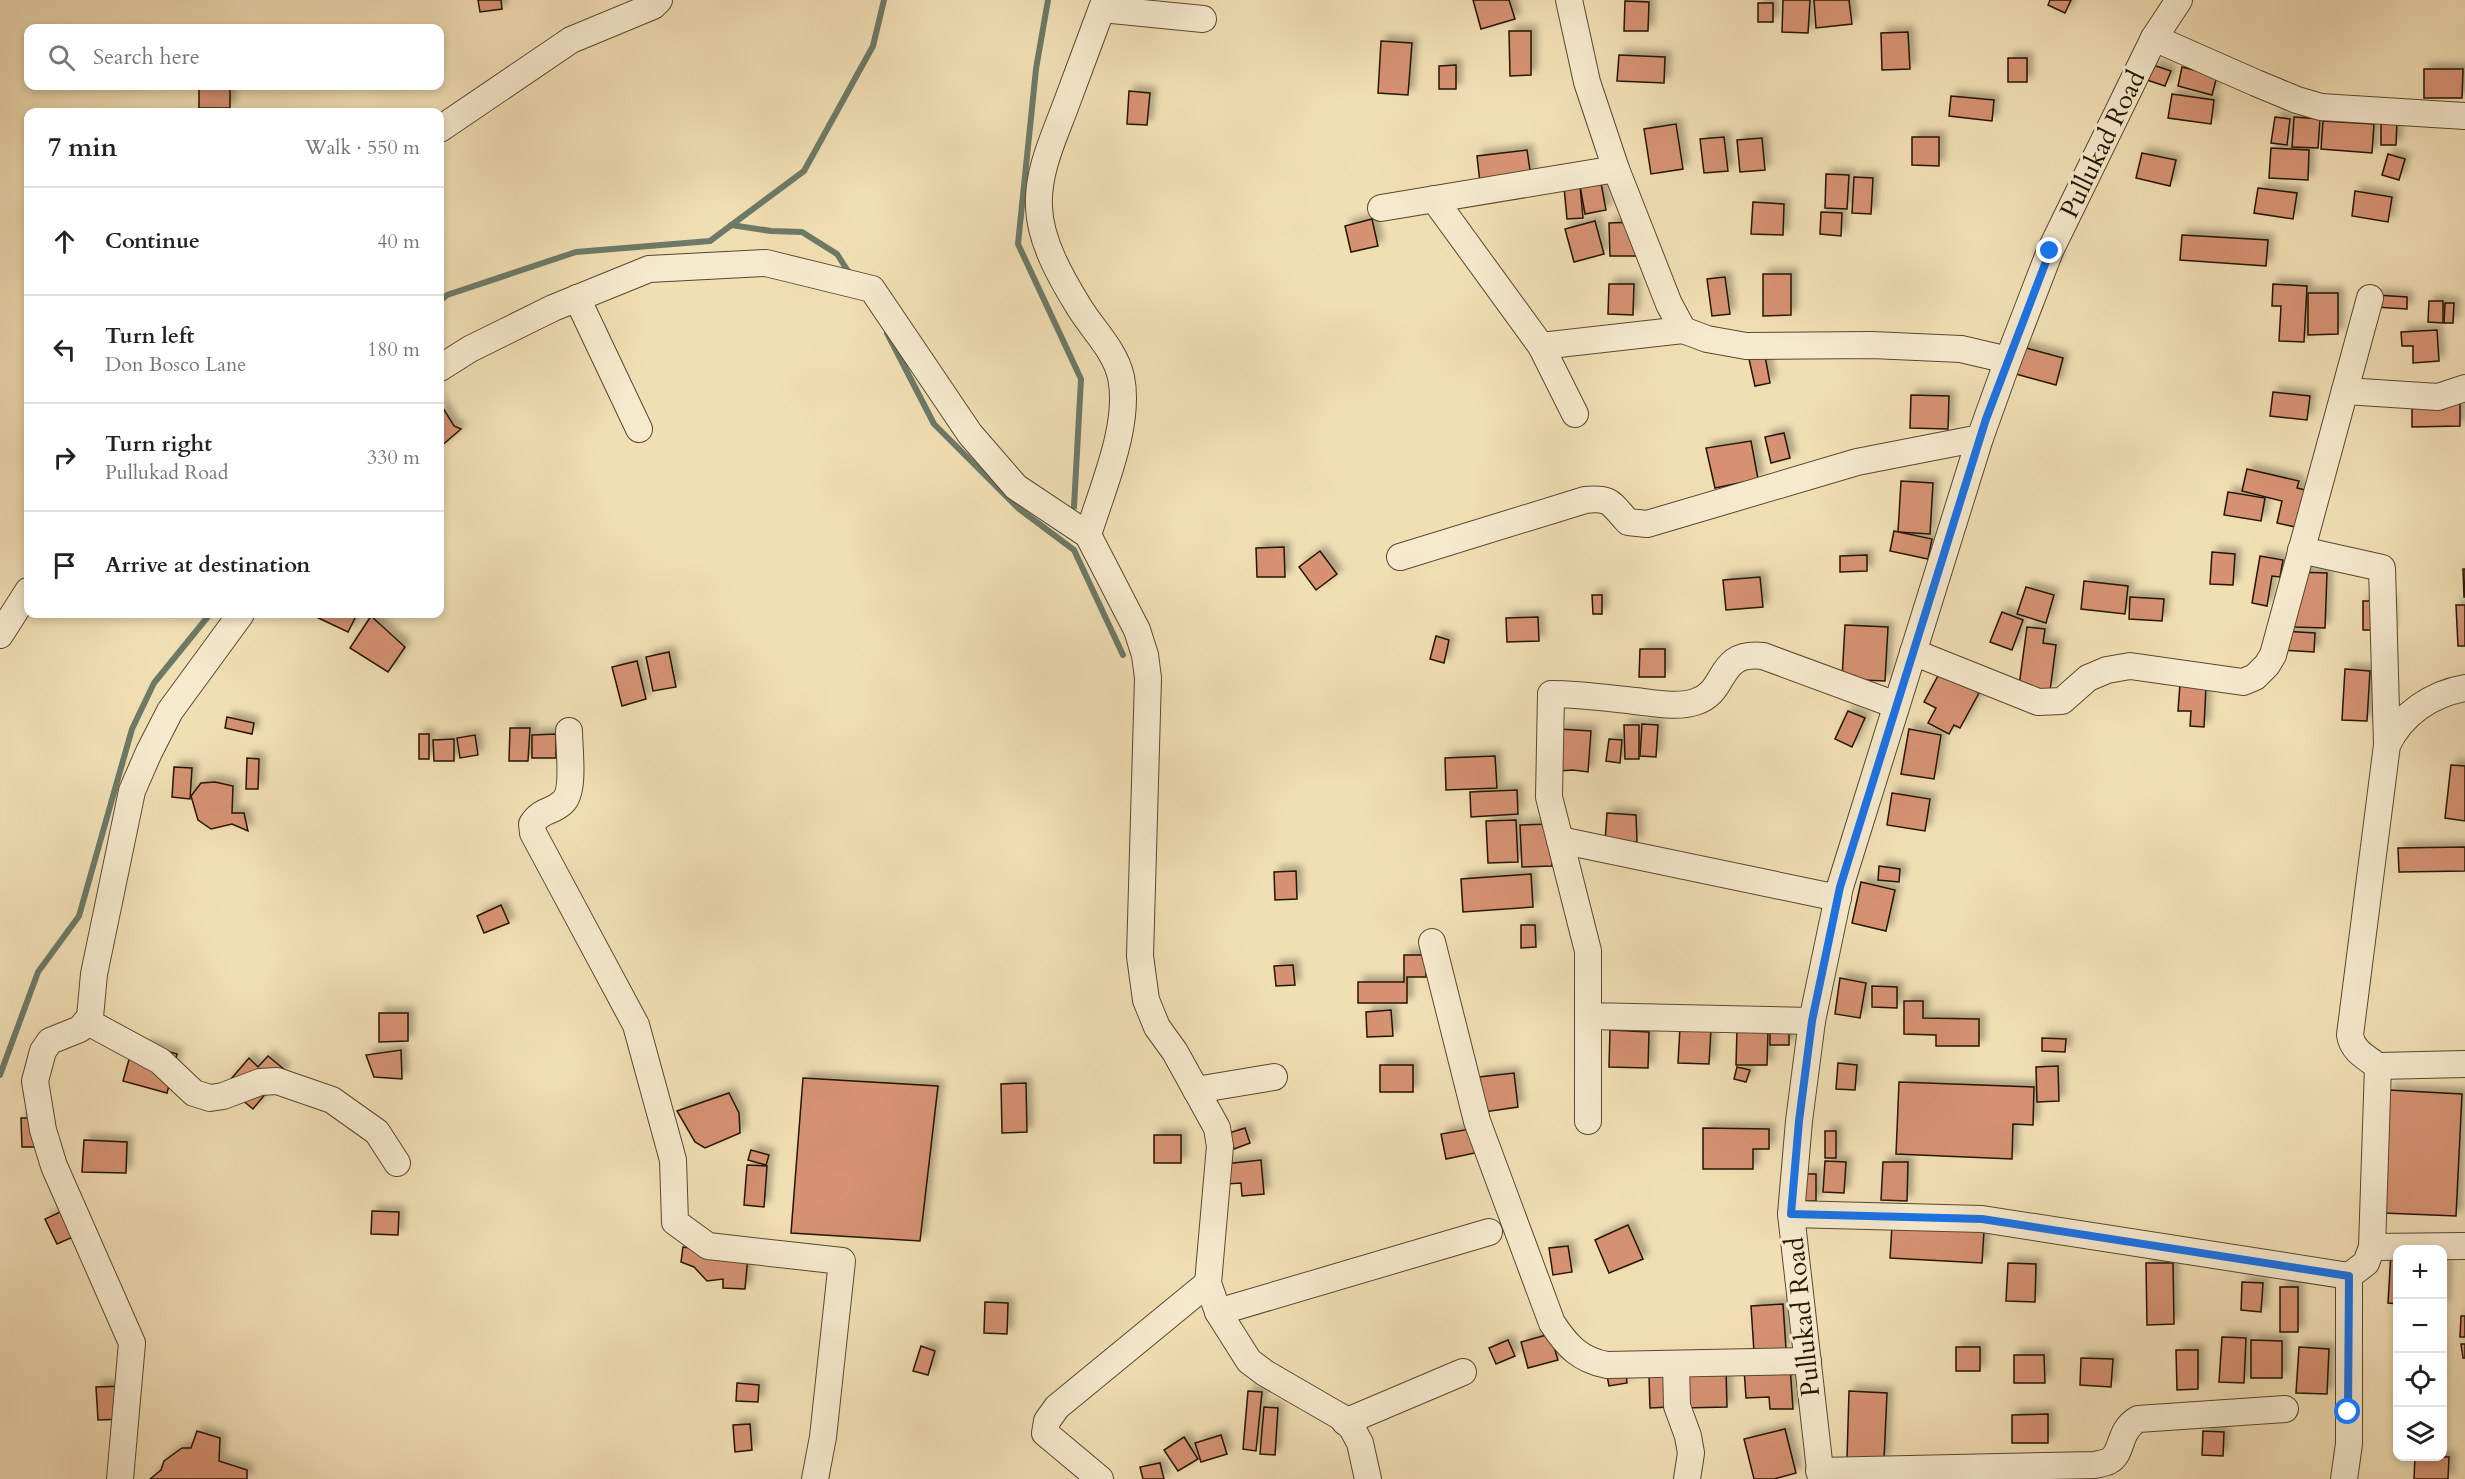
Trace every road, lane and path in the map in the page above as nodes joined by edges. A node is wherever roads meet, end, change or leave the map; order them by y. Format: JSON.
{"nodes":[{"id":1,"x":659,"y":0,"type":"edge"},
{"id":2,"x":2179,"y":0,"type":"edge"},
{"id":3,"x":1574,"y":2,"type":"edge"},
{"id":4,"x":1104,"y":5,"type":"edge"},
{"id":5,"x":1203,"y":19,"type":"dead end"},
{"id":6,"x":2154,"y":38,"type":"junction"},
{"id":7,"x":2465,"y":116,"type":"edge"},
{"id":8,"x":444,"y":126,"type":"edge"},
{"id":9,"x":1616,"y":169,"type":"junction"},
{"id":10,"x":1434,"y":199,"type":"junction"},
{"id":11,"x":1381,"y":208,"type":"dead end"},
{"id":12,"x":577,"y":298,"type":"junction"},
{"id":13,"x":2370,"y":298,"type":"dead end"},
{"id":14,"x":1683,"y":330,"type":"junction"},
{"id":15,"x":1541,"y":346,"type":"junction"},
{"id":16,"x":2008,"y":360,"type":"junction"},
{"id":17,"x":444,"y":365,"type":"edge"},
{"id":18,"x":2465,"y":388,"type":"edge"},
{"id":19,"x":2345,"y":391,"type":"junction"},
{"id":20,"x":1575,"y":414,"type":"dead end"},
{"id":21,"x":639,"y":429,"type":"dead end"},
{"id":22,"x":1980,"y":438,"type":"junction"},
{"id":23,"x":1088,"y":535,"type":"junction"},
{"id":24,"x":2301,"y":550,"type":"junction"},
{"id":25,"x":1400,"y":557,"type":"dead end"},
{"id":26,"x":24,"y":597,"type":"edge"},
{"id":27,"x":238,"y":618,"type":"edge"},
{"id":28,"x":0,"y":635,"type":"edge"},
{"id":29,"x":1913,"y":652,"type":"junction"},
{"id":30,"x":2465,"y":688,"type":"edge"},
{"id":31,"x":1896,"y":705,"type":"junction"},
{"id":32,"x":569,"y":731,"type":"dead end"},
{"id":33,"x":2387,"y":745,"type":"junction"},
{"id":34,"x":1560,"y":840,"type":"junction"},
{"id":35,"x":1838,"y":898,"type":"junction"},
{"id":36,"x":1432,"y":942,"type":"dead end"},
{"id":37,"x":1588,"y":1016,"type":"junction"},
{"id":38,"x":1812,"y":1021,"type":"junction"},
{"id":39,"x":88,"y":1022,"type":"junction"},
{"id":40,"x":2465,"y":1064,"type":"edge"},
{"id":41,"x":2378,"y":1066,"type":"junction"},
{"id":42,"x":1274,"y":1077,"type":"dead end"},
{"id":43,"x":1196,"y":1090,"type":"junction"},
{"id":44,"x":1588,"y":1121,"type":"dead end"},
{"id":45,"x":397,"y":1163,"type":"dead end"},
{"id":46,"x":1791,"y":1214,"type":"junction"},
{"id":47,"x":1489,"y":1232,"type":"dead end"},
{"id":48,"x":2465,"y":1246,"type":"edge"},
{"id":49,"x":2372,"y":1247,"type":"junction"},
{"id":50,"x":2349,"y":1276,"type":"junction"},
{"id":51,"x":1208,"y":1283,"type":"junction"},
{"id":52,"x":1218,"y":1312,"type":"junction"},
{"id":53,"x":1808,"y":1361,"type":"junction"},
{"id":54,"x":1677,"y":1364,"type":"junction"},
{"id":55,"x":1463,"y":1372,"type":"dead end"},
{"id":56,"x":2285,"y":1409,"type":"dead end"},
{"id":57,"x":1345,"y":1422,"type":"junction"},
{"id":58,"x":1820,"y":1475,"type":"edge"},
{"id":59,"x":120,"y":1479,"type":"edge"},
{"id":60,"x":815,"y":1479,"type":"edge"},
{"id":61,"x":1100,"y":1479,"type":"edge"},
{"id":62,"x":1368,"y":1479,"type":"edge"},
{"id":63,"x":1687,"y":1479,"type":"edge"},
{"id":64,"x":2344,"y":1479,"type":"edge"}],
"edges":[{"from":1,"to":8,"type":"street"},
{"from":2,"to":6,"type":"street","name":"Pullukad Road"},
{"from":3,"to":9,"type":"street"},
{"from":4,"to":5,"type":"street"},
{"from":4,"to":23,"type":"street"},
{"from":6,"to":7,"type":"street"},
{"from":6,"to":16,"type":"street","name":"Pullukad Road"},
{"from":9,"to":10,"type":"street"},
{"from":9,"to":14,"type":"street"},
{"from":10,"to":11,"type":"street"},
{"from":10,"to":15,"type":"street"},
{"from":12,"to":17,"type":"street"},
{"from":12,"to":21,"type":"street"},
{"from":12,"to":23,"type":"street"},
{"from":13,"to":19,"type":"street"},
{"from":14,"to":15,"type":"street"},
{"from":14,"to":16,"type":"street"},
{"from":15,"to":20,"type":"street"},
{"from":16,"to":22,"type":"street","name":"Pullukad Road"},
{"from":18,"to":19,"type":"street"},
{"from":19,"to":24,"type":"street"},
{"from":22,"to":25,"type":"street"},
{"from":22,"to":29,"type":"street","name":"Pullukad Road"},
{"from":23,"to":43,"type":"street"},
{"from":24,"to":29,"type":"street"},
{"from":24,"to":33,"type":"street"},
{"from":26,"to":28,"type":"street"},
{"from":27,"to":39,"type":"street"},
{"from":29,"to":31,"type":"street","name":"Pullukad Road"},
{"from":30,"to":33,"type":"street"},
{"from":31,"to":34,"type":"street"},
{"from":31,"to":35,"type":"street","name":"Pullukad Road"},
{"from":32,"to":60,"type":"street"},
{"from":33,"to":41,"type":"street"},
{"from":34,"to":35,"type":"street"},
{"from":34,"to":37,"type":"street"},
{"from":35,"to":38,"type":"street","name":"Pullukad Road"},
{"from":36,"to":54,"type":"street"},
{"from":37,"to":38,"type":"street"},
{"from":37,"to":44,"type":"street"},
{"from":38,"to":46,"type":"street","name":"Pullukad Road"},
{"from":39,"to":45,"type":"street"},
{"from":39,"to":59,"type":"street"},
{"from":40,"to":41,"type":"street"},
{"from":41,"to":49,"type":"street"},
{"from":42,"to":43,"type":"street"},
{"from":43,"to":51,"type":"street"},
{"from":46,"to":50,"type":"street"},
{"from":46,"to":53,"type":"street","name":"Pullukad Road"},
{"from":47,"to":52,"type":"street"},
{"from":48,"to":49,"type":"street"},
{"from":49,"to":50,"type":"street"},
{"from":50,"to":64,"type":"street"},
{"from":51,"to":52,"type":"street"},
{"from":51,"to":61,"type":"street"},
{"from":52,"to":57,"type":"street"},
{"from":53,"to":54,"type":"street"},
{"from":53,"to":58,"type":"street","name":"Pullukad Road"},
{"from":54,"to":63,"type":"street"},
{"from":55,"to":57,"type":"street"},
{"from":56,"to":58,"type":"street"},
{"from":57,"to":62,"type":"street"}]}
